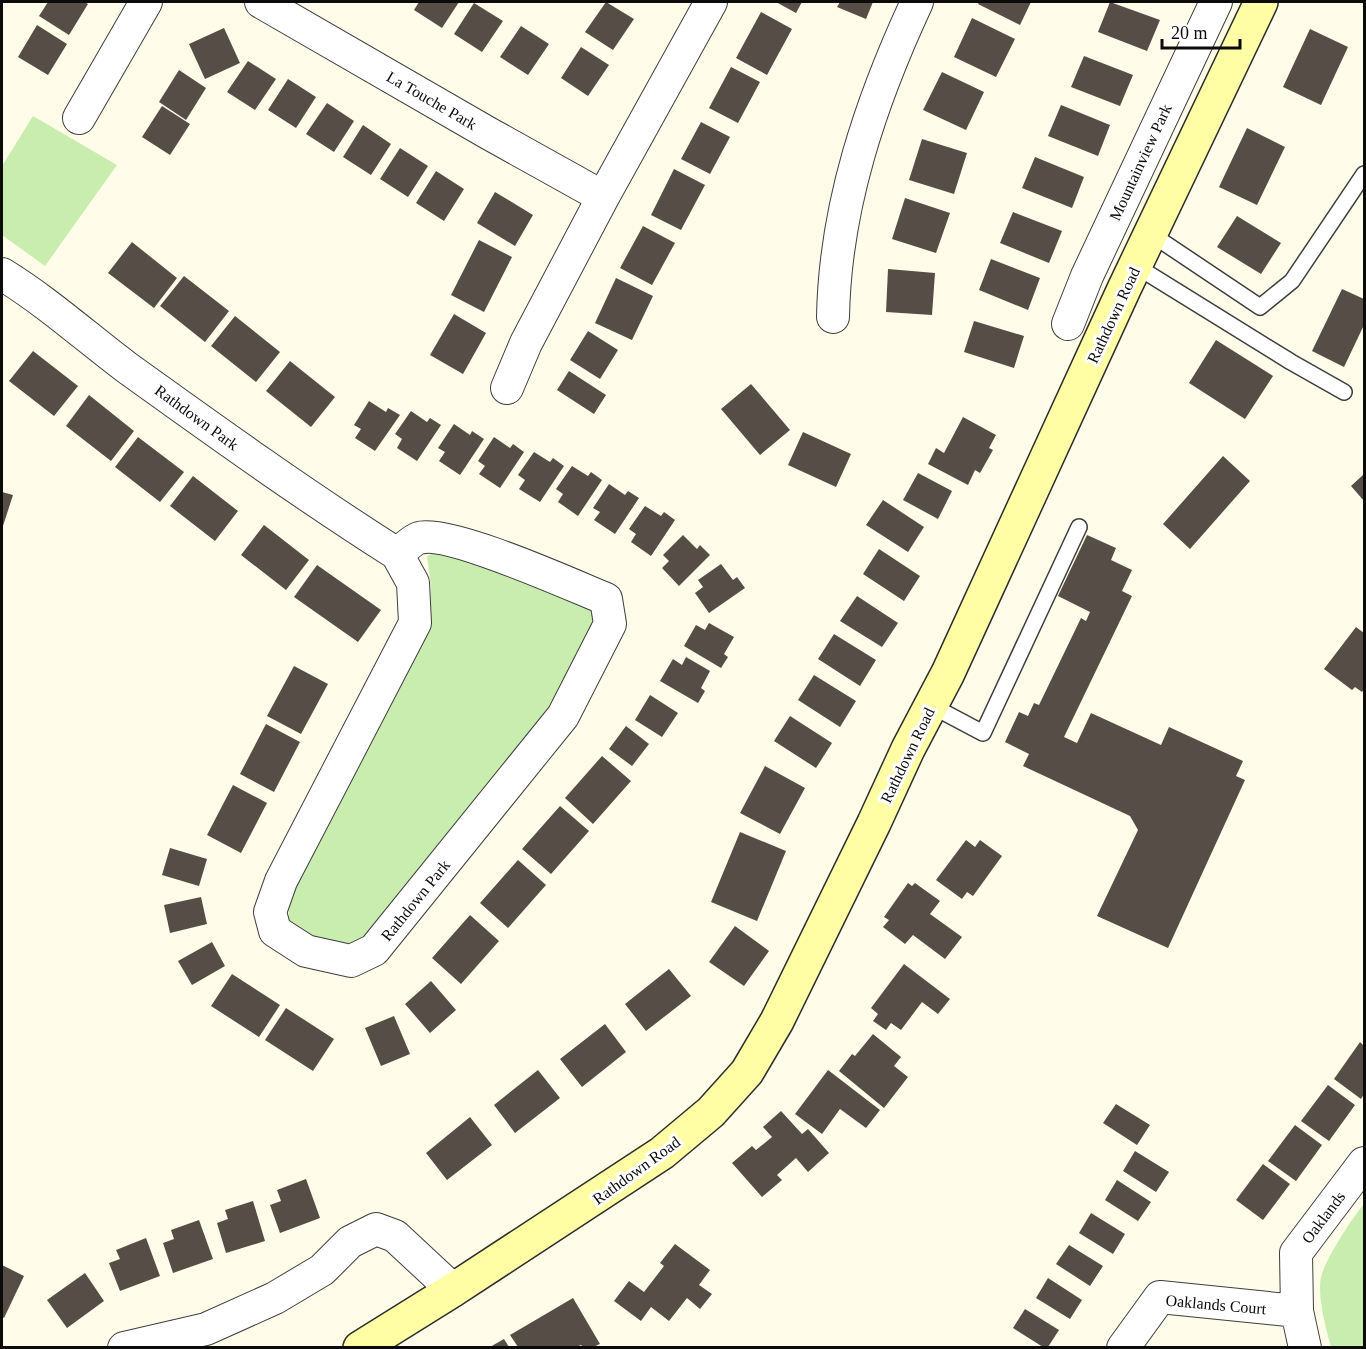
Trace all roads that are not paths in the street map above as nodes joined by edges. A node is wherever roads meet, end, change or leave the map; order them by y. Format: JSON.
{"nodes":[{"id":1,"x":146,"y":2,"type":"edge"},
{"id":2,"x":261,"y":2,"type":"edge"},
{"id":3,"x":711,"y":2,"type":"edge"},
{"id":4,"x":917,"y":2,"type":"edge"},
{"id":5,"x":1216,"y":2,"type":"edge"},
{"id":6,"x":1261,"y":2,"type":"edge"},
{"id":7,"x":79,"y":118,"type":"dead end"},
{"id":8,"x":1365,"y":174,"type":"edge"},
{"id":9,"x":603,"y":196,"type":"junction"},
{"id":10,"x":1151,"y":234,"type":"junction"},
{"id":11,"x":2,"y":274,"type":"edge"},
{"id":12,"x":1087,"y":276,"type":"junction"},
{"id":13,"x":1130,"y":278,"type":"junction"},
{"id":14,"x":833,"y":317,"type":"dead end"},
{"id":15,"x":1068,"y":324,"type":"dead end"},
{"id":16,"x":507,"y":388,"type":"dead end"},
{"id":17,"x":1344,"y":392,"type":"dead end"},
{"id":18,"x":1079,"y":527,"type":"dead end"},
{"id":19,"x":397,"y":554,"type":"junction"},
{"id":20,"x":932,"y":705,"type":"junction"},
{"id":21,"x":1365,"y":1163,"type":"edge"},
{"id":22,"x":453,"y":1290,"type":"junction"},
{"id":23,"x":1297,"y":1311,"type":"junction"},
{"id":24,"x":124,"y":1347,"type":"edge"},
{"id":25,"x":360,"y":1347,"type":"edge"},
{"id":26,"x":1123,"y":1347,"type":"edge"},
{"id":27,"x":1305,"y":1347,"type":"edge"}],
"edges":[{"from":1,"to":7,"type":"street"},
{"from":2,"to":9,"type":"street","name":"La Touche Park"},
{"from":3,"to":9,"type":"street"},
{"from":4,"to":14,"type":"street"},
{"from":5,"to":12,"type":"street","name":"Mountainview Park"},
{"from":6,"to":10,"type":"main road","name":"Rathdown Road"},
{"from":8,"to":10,"type":"lane"},
{"from":9,"to":16,"type":"street"},
{"from":10,"to":13,"type":"main road","name":"Rathdown Road"},
{"from":11,"to":19,"type":"street","name":"Rathdown Park"},
{"from":12,"to":13,"type":"street"},
{"from":12,"to":15,"type":"street","name":"Mountainview Park"},
{"from":13,"to":17,"type":"lane"},
{"from":13,"to":20,"type":"main road","name":"Rathdown Road"},
{"from":18,"to":20,"type":"lane"},
{"from":19,"to":19,"type":"street","name":"Rathdown Park"},
{"from":20,"to":22,"type":"main road","name":"Rathdown Road"},
{"from":21,"to":23,"type":"street","name":"Oaklands"},
{"from":22,"to":24,"type":"street"},
{"from":22,"to":25,"type":"main road","name":"Rathdown Road"},
{"from":23,"to":26,"type":"street","name":"Oaklands Court"},
{"from":23,"to":27,"type":"street","name":"Oaklands"}]}
